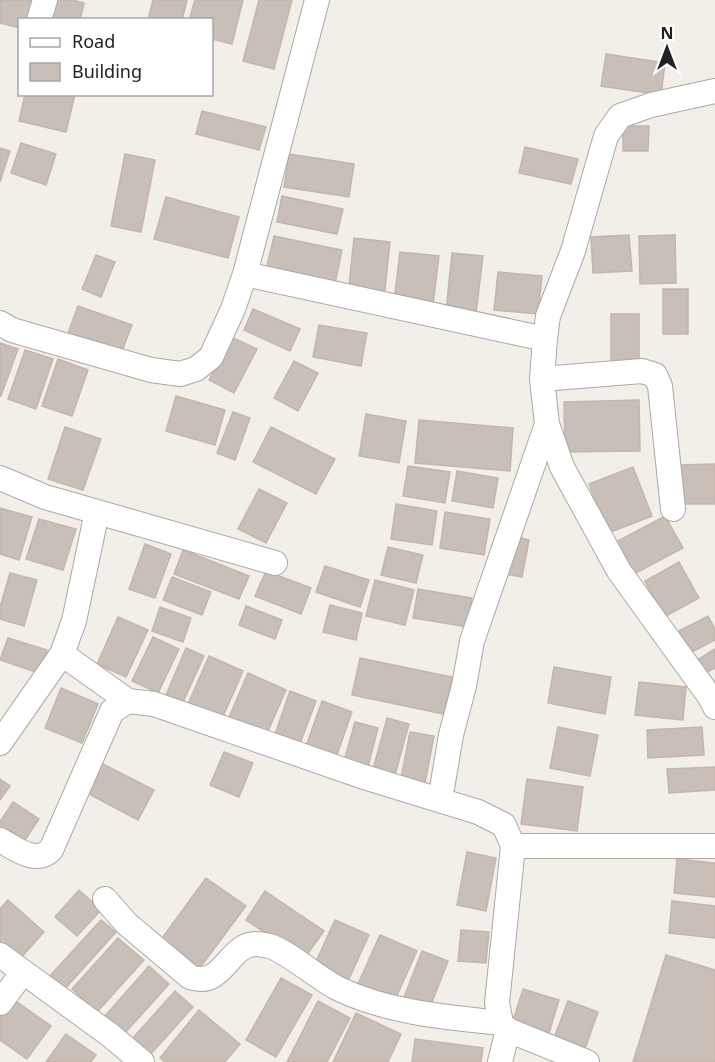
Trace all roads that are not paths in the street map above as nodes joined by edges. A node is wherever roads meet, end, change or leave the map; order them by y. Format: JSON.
{"nodes":[{"id":1,"x":45,"y":0,"type":"edge"},
{"id":2,"x":317,"y":0,"type":"edge"},
{"id":3,"x":40,"y":18,"type":"edge"},
{"id":4,"x":715,"y":91,"type":"edge"},
{"id":5,"x":245,"y":274,"type":"junction"},
{"id":6,"x":0,"y":323,"type":"edge"},
{"id":7,"x":545,"y":339,"type":"junction"},
{"id":8,"x":542,"y":379,"type":"junction"},
{"id":9,"x":547,"y":424,"type":"junction"},
{"id":10,"x":0,"y":478,"type":"edge"},
{"id":11,"x":673,"y":508,"type":"dead end"},
{"id":12,"x":98,"y":512,"type":"junction"},
{"id":13,"x":275,"y":563,"type":"dead end"},
{"id":14,"x":62,"y":654,"type":"junction"},
{"id":15,"x":128,"y":701,"type":"junction"},
{"id":16,"x":715,"y":707,"type":"edge"},
{"id":17,"x":0,"y":743,"type":"edge"},
{"id":18,"x":440,"y":800,"type":"junction"},
{"id":19,"x":0,"y":840,"type":"edge"},
{"id":20,"x":513,"y":846,"type":"junction"},
{"id":21,"x":715,"y":846,"type":"edge"},
{"id":22,"x":105,"y":899,"type":"dead end"},
{"id":23,"x":0,"y":956,"type":"edge"},
{"id":24,"x":23,"y":972,"type":"junction"},
{"id":25,"x":0,"y":1003,"type":"edge"},
{"id":26,"x":505,"y":1026,"type":"junction"},
{"id":27,"x":142,"y":1062,"type":"edge"},
{"id":28,"x":500,"y":1062,"type":"edge"},
{"id":29,"x":587,"y":1062,"type":"edge"}],
"edges":[{"from":1,"to":3,"type":"street"},
{"from":2,"to":5,"type":"street"},
{"from":4,"to":7,"type":"street"},
{"from":5,"to":6,"type":"street"},
{"from":5,"to":7,"type":"street"},
{"from":7,"to":8,"type":"street"},
{"from":8,"to":9,"type":"street"},
{"from":8,"to":11,"type":"street"},
{"from":9,"to":16,"type":"street"},
{"from":9,"to":18,"type":"street"},
{"from":10,"to":12,"type":"street"},
{"from":12,"to":13,"type":"street"},
{"from":12,"to":14,"type":"street"},
{"from":14,"to":15,"type":"street"},
{"from":14,"to":17,"type":"street"},
{"from":15,"to":18,"type":"street"},
{"from":15,"to":19,"type":"street"},
{"from":18,"to":20,"type":"street"},
{"from":20,"to":21,"type":"street"},
{"from":20,"to":26,"type":"street"},
{"from":22,"to":26,"type":"street"},
{"from":23,"to":24,"type":"street"},
{"from":24,"to":25,"type":"street"},
{"from":24,"to":27,"type":"street"},
{"from":26,"to":28,"type":"street"},
{"from":26,"to":29,"type":"street"}]}
